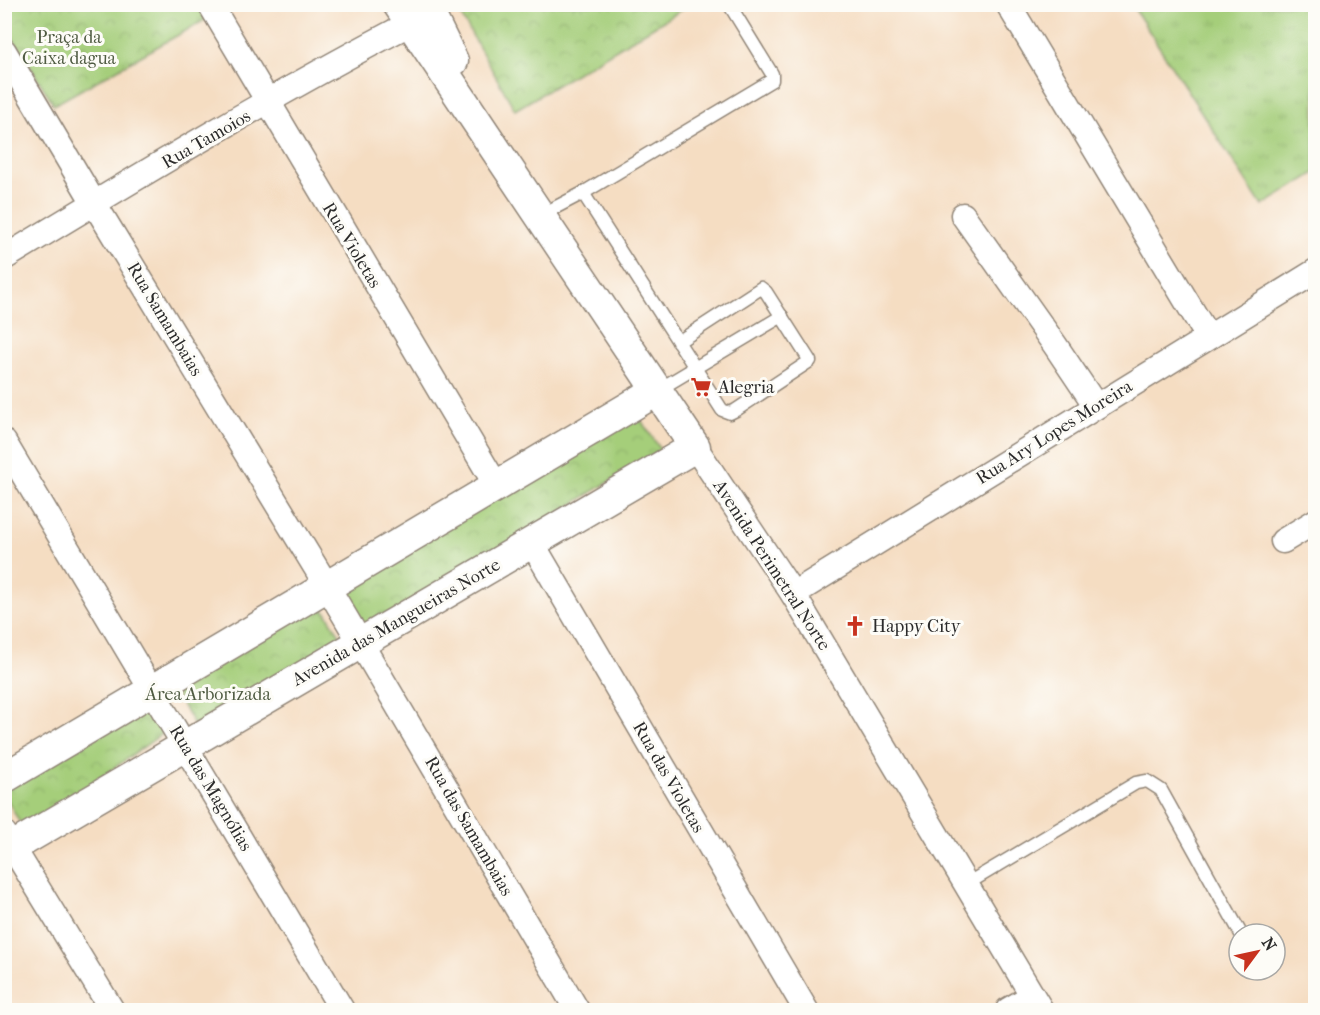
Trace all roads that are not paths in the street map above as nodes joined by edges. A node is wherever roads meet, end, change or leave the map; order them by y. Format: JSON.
{"nodes":[{"id":1,"x":210,"y":4,"type":"edge"},
{"id":2,"x":729,"y":4,"type":"edge"},
{"id":3,"x":1008,"y":4,"type":"edge"},
{"id":4,"x":411,"y":11,"type":"edge"},
{"id":5,"x":4,"y":51,"type":"edge"},
{"id":6,"x":267,"y":103,"type":"junction"},
{"id":7,"x":583,"y":194,"type":"junction"},
{"id":8,"x":94,"y":203,"type":"junction"},
{"id":9,"x":963,"y":214,"type":"dead end"},
{"id":10,"x":541,"y":215,"type":"junction"},
{"id":11,"x":4,"y":258,"type":"edge"},
{"id":12,"x":1316,"y":271,"type":"edge"},
{"id":13,"x":782,"y":316,"type":"junction"},
{"id":14,"x":1208,"y":337,"type":"junction"},
{"id":15,"x":678,"y":342,"type":"junction"},
{"id":16,"x":696,"y":369,"type":"junction"},
{"id":17,"x":658,"y":390,"type":"junction"},
{"id":18,"x":1096,"y":406,"type":"junction"},
{"id":19,"x":4,"y":442,"type":"edge"},
{"id":20,"x":695,"y":447,"type":"junction"},
{"id":21,"x":496,"y":485,"type":"junction"},
{"id":22,"x":1316,"y":521,"type":"edge"},
{"id":23,"x":1283,"y":541,"type":"dead end"},
{"id":24,"x":532,"y":543,"type":"junction"},
{"id":25,"x":327,"y":586,"type":"junction"},
{"id":26,"x":793,"y":594,"type":"junction"},
{"id":27,"x":361,"y":642,"type":"junction"},
{"id":28,"x":152,"y":691,"type":"junction"},
{"id":29,"x":186,"y":745,"type":"junction"},
{"id":30,"x":4,"y":778,"type":"edge"},
{"id":31,"x":7,"y":844,"type":"edge"},
{"id":32,"x":965,"y":885,"type":"junction"},
{"id":33,"x":1234,"y":922,"type":"edge"},
{"id":34,"x":1036,"y":1004,"type":"edge"},
{"id":35,"x":112,"y":1011,"type":"edge"},
{"id":36,"x":342,"y":1011,"type":"edge"},
{"id":37,"x":577,"y":1011,"type":"edge"},
{"id":38,"x":806,"y":1011,"type":"edge"},
{"id":39,"x":1008,"y":1011,"type":"edge"}],
"edges":[{"from":1,"to":6,"type":"street","name":"Rua Violetas"},
{"from":2,"to":7,"type":"lane"},
{"from":3,"to":14,"type":"street"},
{"from":4,"to":6,"type":"street","name":"Rua Tamoios"},
{"from":4,"to":10,"type":"street","name":"Avenida Perimetral Norte"},
{"from":5,"to":8,"type":"street","name":"Rua Samambaias"},
{"from":6,"to":8,"type":"street","name":"Rua Tamoios"},
{"from":6,"to":21,"type":"street","name":"Rua Violetas"},
{"from":7,"to":10,"type":"lane"},
{"from":7,"to":15,"type":"lane"},
{"from":8,"to":11,"type":"street","name":"Rua Tamoios"},
{"from":8,"to":25,"type":"street","name":"Rua Samambaias"},
{"from":9,"to":18,"type":"street"},
{"from":10,"to":17,"type":"street","name":"Avenida Perimetral Norte"},
{"from":12,"to":14,"type":"street","name":"Rua Ary Lopes Moreira"},
{"from":13,"to":15,"type":"lane"},
{"from":13,"to":16,"type":"lane"},
{"from":13,"to":16,"type":"lane"},
{"from":14,"to":18,"type":"street","name":"Rua Ary Lopes Moreira"},
{"from":15,"to":16,"type":"lane"},
{"from":16,"to":17,"type":"lane"},
{"from":17,"to":20,"type":"street","name":"Avenida Perimetral Norte"},
{"from":17,"to":21,"type":"street"},
{"from":18,"to":26,"type":"street","name":"Rua Ary Lopes Moreira"},
{"from":19,"to":28,"type":"street","name":"Rua das Magnólias"},
{"from":20,"to":24,"type":"street","name":"Avenida das Mangueiras Norte"},
{"from":20,"to":26,"type":"street","name":"Avenida Perimetral Norte"},
{"from":21,"to":25,"type":"street"},
{"from":22,"to":23,"type":"street"},
{"from":24,"to":27,"type":"street","name":"Avenida das Mangueiras Norte"},
{"from":24,"to":38,"type":"street","name":"Rua das Violetas"},
{"from":25,"to":27,"type":"street","name":"Rua Samambaias"},
{"from":25,"to":28,"type":"street"},
{"from":26,"to":32,"type":"street","name":"Avenida Perimetral Norte"},
{"from":27,"to":29,"type":"street","name":"Avenida das Mangueiras Norte"},
{"from":27,"to":37,"type":"street","name":"Rua das Samambaias"},
{"from":28,"to":29,"type":"street","name":"Rua das Magnólias"},
{"from":28,"to":30,"type":"street"},
{"from":29,"to":31,"type":"street","name":"Avenida das Mangueiras Norte"},
{"from":29,"to":36,"type":"street","name":"Rua das Magnólias"},
{"from":31,"to":35,"type":"street"},
{"from":32,"to":33,"type":"lane"},
{"from":32,"to":34,"type":"street","name":"Avenida Perimetral Norte"},
{"from":34,"to":39,"type":"street"}]}
